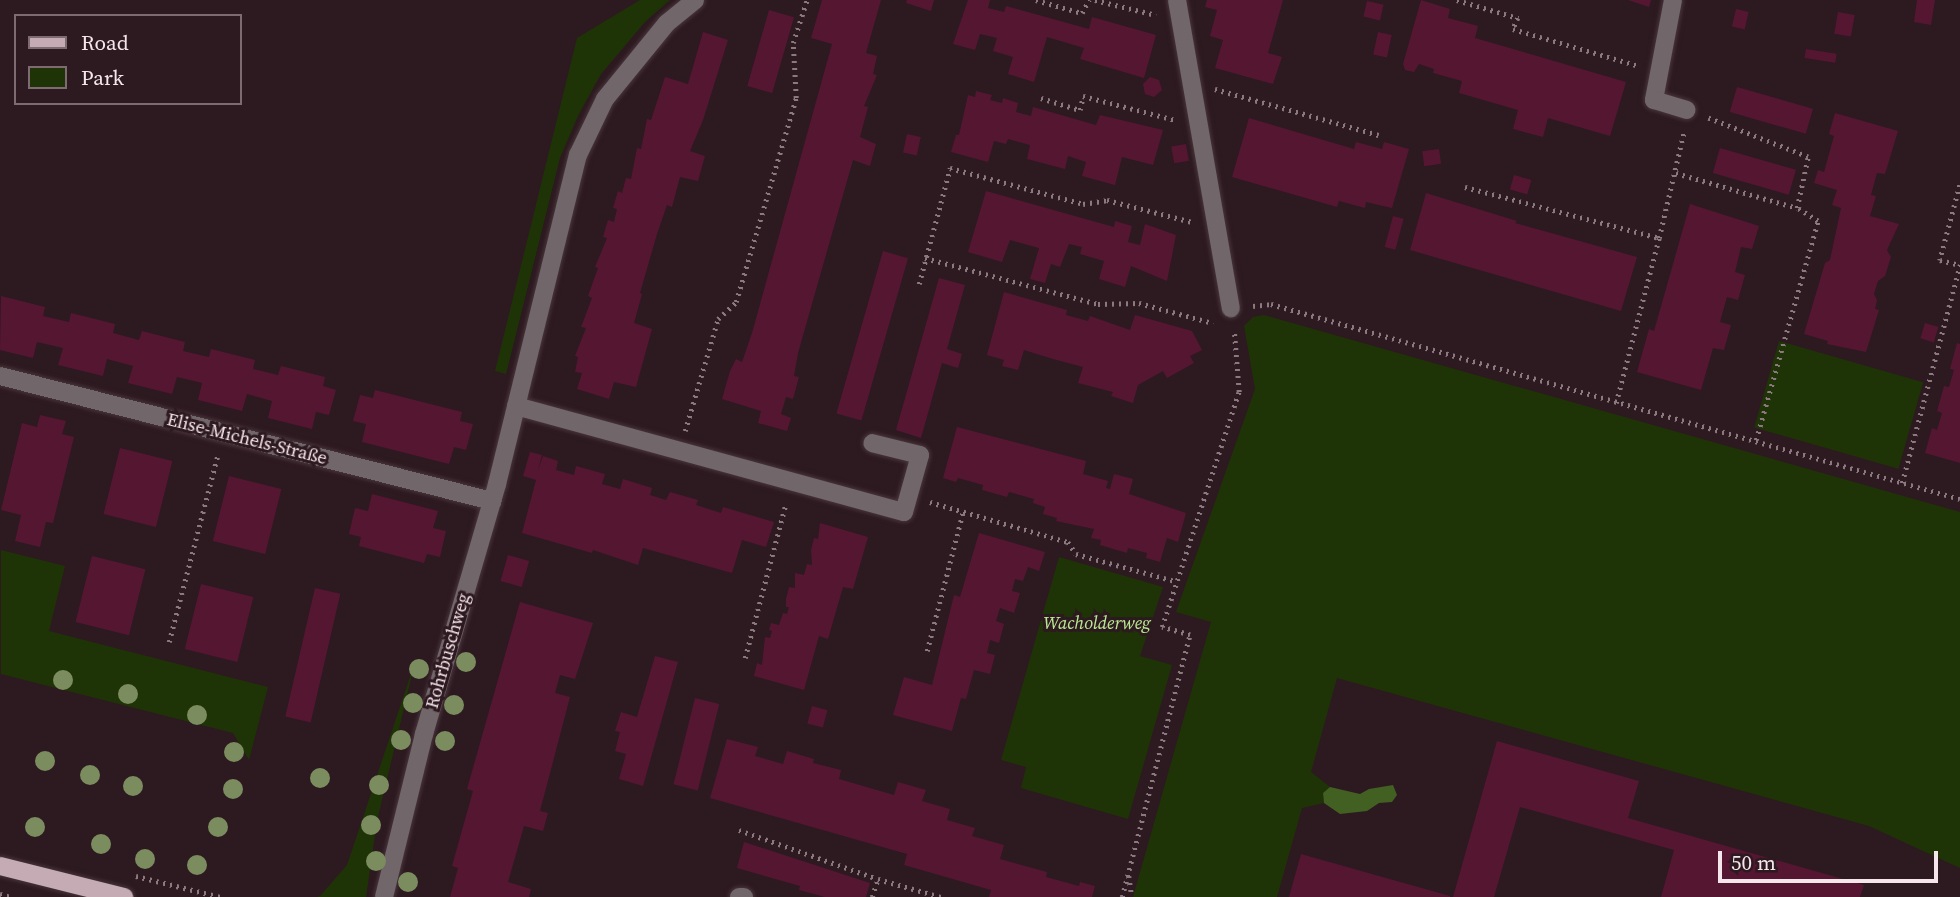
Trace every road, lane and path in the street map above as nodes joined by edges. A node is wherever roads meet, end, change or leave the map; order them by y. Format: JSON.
{"nodes":[{"id":1,"x":695,"y":0,"type":"edge"},
{"id":2,"x":807,"y":0,"type":"edge"},
{"id":3,"x":1036,"y":0,"type":"edge"},
{"id":4,"x":1089,"y":0,"type":"edge"},
{"id":5,"x":1095,"y":0,"type":"edge"},
{"id":6,"x":1177,"y":0,"type":"edge"},
{"id":7,"x":1457,"y":0,"type":"edge"},
{"id":8,"x":1673,"y":0,"type":"edge"},
{"id":9,"x":1181,"y":22,"type":"junction"},
{"id":10,"x":1660,"y":72,"type":"junction"},
{"id":11,"x":1193,"y":83,"type":"junction"},
{"id":12,"x":1041,"y":98,"type":"dead end"},
{"id":13,"x":1687,"y":110,"type":"junction"},
{"id":14,"x":1199,"y":126,"type":"junction"},
{"id":15,"x":1379,"y":135,"type":"dead end"},
{"id":16,"x":1676,"y":173,"type":"junction"},
{"id":17,"x":1960,"y":185,"type":"edge"},
{"id":18,"x":1465,"y":187,"type":"dead end"},
{"id":19,"x":1797,"y":208,"type":"junction"},
{"id":20,"x":1216,"y":228,"type":"junction"},
{"id":21,"x":1659,"y":238,"type":"junction"},
{"id":22,"x":925,"y":258,"type":"junction"},
{"id":23,"x":1960,"y":265,"type":"edge"},
{"id":24,"x":919,"y":284,"type":"dead end"},
{"id":25,"x":1231,"y":308,"type":"junction"},
{"id":26,"x":1233,"y":329,"type":"junction"},
{"id":27,"x":1,"y":380,"type":"edge"},
{"id":28,"x":1616,"y":404,"type":"junction"},
{"id":29,"x":516,"y":406,"type":"junction"},
{"id":30,"x":224,"y":433,"type":"junction"},
{"id":31,"x":1756,"y":440,"type":"junction"},
{"id":32,"x":872,"y":443,"type":"dead end"},
{"id":33,"x":679,"y":452,"type":"junction"},
{"id":34,"x":792,"y":483,"type":"junction"},
{"id":35,"x":1902,"y":483,"type":"junction"},
{"id":36,"x":908,"y":495,"type":"junction"},
{"id":37,"x":1960,"y":499,"type":"edge"},
{"id":38,"x":492,"y":501,"type":"junction"},
{"id":39,"x":964,"y":512,"type":"junction"},
{"id":40,"x":1175,"y":581,"type":"junction"},
{"id":41,"x":169,"y":642,"type":"dead end"},
{"id":42,"x":927,"y":651,"type":"dead end"},
{"id":43,"x":745,"y":658,"type":"dead end"},
{"id":44,"x":739,"y":830,"type":"dead end"},
{"id":45,"x":0,"y":866,"type":"edge"},
{"id":46,"x":1128,"y":872,"type":"junction"},
{"id":47,"x":878,"y":879,"type":"junction"},
{"id":48,"x":0,"y":894,"type":"edge"},
{"id":49,"x":11,"y":897,"type":"edge"},
{"id":50,"x":124,"y":897,"type":"edge"},
{"id":51,"x":384,"y":897,"type":"edge"},
{"id":52,"x":872,"y":897,"type":"edge"},
{"id":53,"x":941,"y":897,"type":"edge"},
{"id":54,"x":1122,"y":897,"type":"edge"},
{"id":55,"x":1132,"y":897,"type":"edge"}],
"edges":[{"from":1,"to":29,"type":"street","name":"Rohrbuschweg"},
{"from":2,"to":33,"type":"path"},
{"from":3,"to":4,"type":"path"},
{"from":5,"to":9,"type":"path"},
{"from":6,"to":9,"type":"street"},
{"from":7,"to":10,"type":"path"},
{"from":8,"to":10,"type":"street"},
{"from":9,"to":11,"type":"street"},
{"from":10,"to":13,"type":"street"},
{"from":11,"to":14,"type":"street"},
{"from":11,"to":15,"type":"path"},
{"from":12,"to":14,"type":"path"},
{"from":13,"to":16,"type":"path"},
{"from":13,"to":19,"type":"path"},
{"from":14,"to":20,"type":"street"},
{"from":16,"to":19,"type":"path"},
{"from":16,"to":21,"type":"path"},
{"from":17,"to":23,"type":"path"},
{"from":18,"to":21,"type":"path"},
{"from":19,"to":31,"type":"path"},
{"from":20,"to":22,"type":"path"},
{"from":20,"to":25,"type":"street"},
{"from":21,"to":28,"type":"path"},
{"from":22,"to":24,"type":"path"},
{"from":22,"to":26,"type":"path"},
{"from":23,"to":35,"type":"path"},
{"from":25,"to":26,"type":"path"},
{"from":25,"to":28,"type":"path"},
{"from":26,"to":40,"type":"path"},
{"from":27,"to":30,"type":"street","name":"Elise-Michels-Straße"},
{"from":28,"to":31,"type":"path"},
{"from":29,"to":33,"type":"street"},
{"from":29,"to":38,"type":"street","name":"Rohrbuschweg"},
{"from":30,"to":38,"type":"street","name":"Elise-Michels-Straße"},
{"from":30,"to":41,"type":"path"},
{"from":31,"to":35,"type":"path"},
{"from":32,"to":36,"type":"street"},
{"from":33,"to":34,"type":"street"},
{"from":34,"to":36,"type":"street"},
{"from":34,"to":43,"type":"path"},
{"from":35,"to":37,"type":"path"},
{"from":36,"to":39,"type":"path"},
{"from":38,"to":51,"type":"street","name":"Rohrbuschweg"},
{"from":39,"to":40,"type":"path"},
{"from":39,"to":42,"type":"path"},
{"from":40,"to":46,"type":"path"},
{"from":44,"to":47,"type":"path"},
{"from":45,"to":50,"type":"main road"},
{"from":46,"to":54,"type":"path"},
{"from":46,"to":55,"type":"path"},
{"from":47,"to":52,"type":"path"},
{"from":47,"to":53,"type":"path"},
{"from":48,"to":49,"type":"path"}]}
